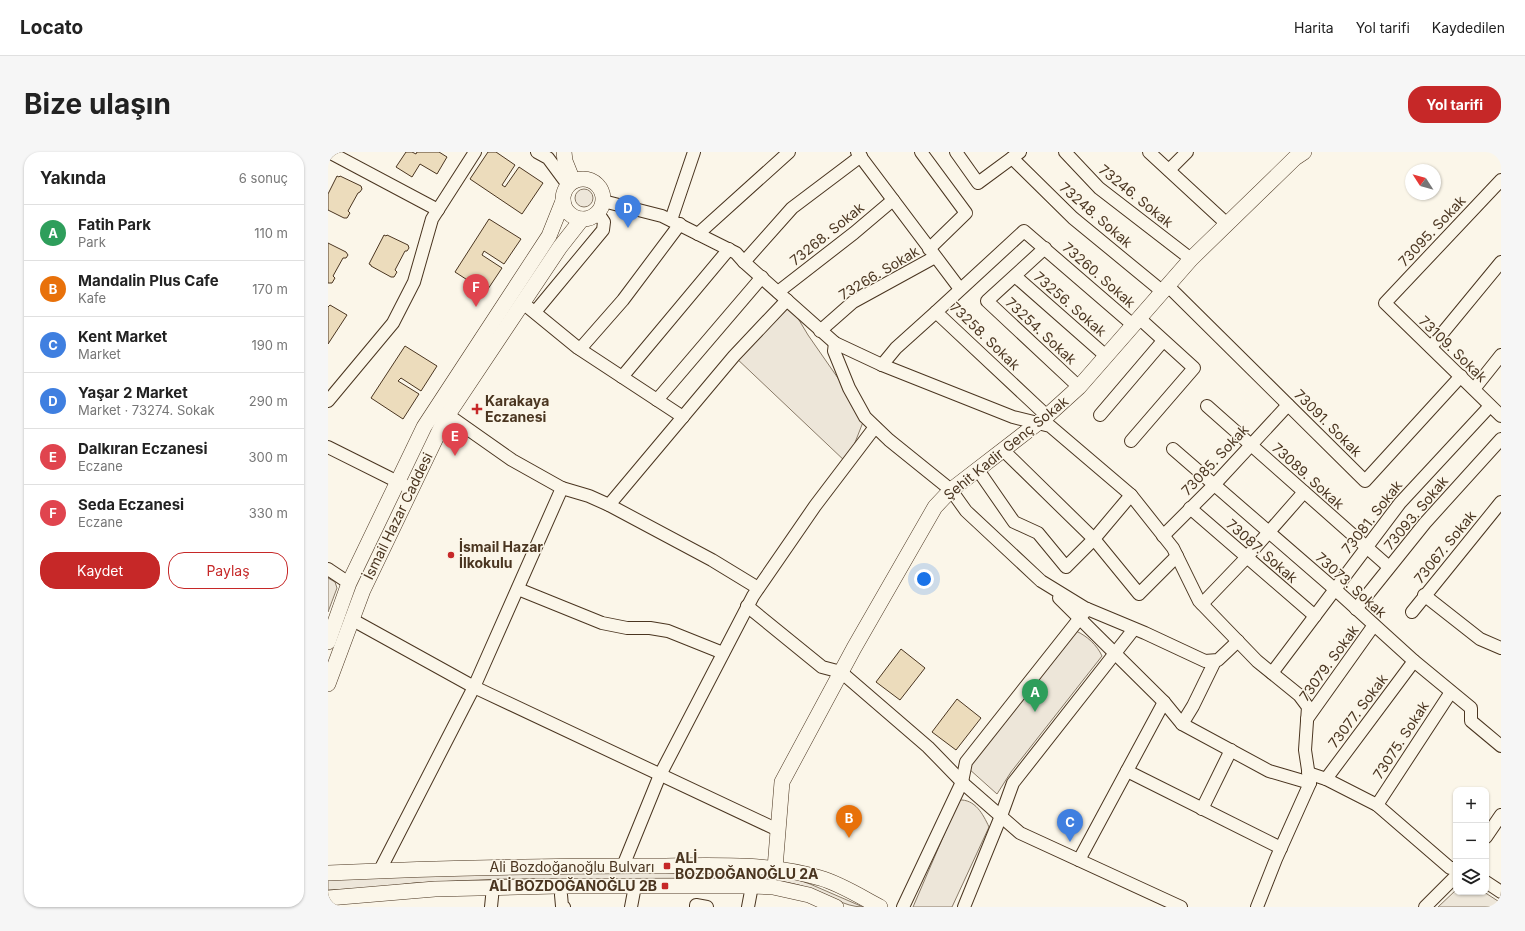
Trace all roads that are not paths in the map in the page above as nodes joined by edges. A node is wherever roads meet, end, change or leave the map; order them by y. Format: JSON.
{"nodes":[{"id":1,"x":329,"y":152,"type":"edge"},
{"id":2,"x":475,"y":152,"type":"edge"},
{"id":3,"x":537,"y":152,"type":"edge"},
{"id":4,"x":564,"y":152,"type":"edge"},
{"id":5,"x":694,"y":152,"type":"edge"},
{"id":6,"x":789,"y":152,"type":"edge"},
{"id":7,"x":921,"y":152,"type":"edge"},
{"id":8,"x":956,"y":152,"type":"edge"},
{"id":9,"x":1064,"y":152,"type":"edge"},
{"id":10,"x":1149,"y":152,"type":"edge"},
{"id":11,"x":1187,"y":152,"type":"edge"},
{"id":12,"x":1301,"y":153,"type":"edge"},
{"id":13,"x":859,"y":154,"type":"edge"},
{"id":14,"x":1016,"y":155,"type":"edge"},
{"id":15,"x":328,"y":156,"type":"edge"},
{"id":16,"x":1169,"y":170,"type":"junction"},
{"id":17,"x":1501,"y":180,"type":"edge"},
{"id":18,"x":570,"y":183,"type":"junction"},
{"id":19,"x":893,"y":200,"type":"junction"},
{"id":20,"x":563,"y":202,"type":"junction"},
{"id":21,"x":601,"y":207,"type":"junction"},
{"id":22,"x":438,"y":210,"type":"junction"},
{"id":23,"x":582,"y":219,"type":"junction"},
{"id":24,"x":675,"y":222,"type":"junction"},
{"id":25,"x":1227,"y":224,"type":"junction"},
{"id":26,"x":698,"y":234,"type":"junction"},
{"id":27,"x":1045,"y":248,"type":"junction"},
{"id":28,"x":729,"y":250,"type":"junction"},
{"id":29,"x":932,"y":253,"type":"junction"},
{"id":30,"x":1191,"y":260,"type":"junction"},
{"id":31,"x":744,"y":262,"type":"junction"},
{"id":32,"x":1501,"y":262,"type":"edge"},
{"id":33,"x":1015,"y":276,"type":"junction"},
{"id":34,"x":762,"y":277,"type":"junction"},
{"id":35,"x":1165,"y":289,"type":"junction"},
{"id":36,"x":960,"y":290,"type":"junction"},
{"id":37,"x":778,"y":292,"type":"junction"},
{"id":38,"x":787,"y":300,"type":"junction"},
{"id":39,"x":523,"y":303,"type":"junction"},
{"id":40,"x":1385,"y":303,"type":"joint"},
{"id":41,"x":535,"y":312,"type":"junction"},
{"id":42,"x":936,"y":312,"type":"junction"},
{"id":43,"x":1136,"y":322,"type":"junction"},
{"id":44,"x":820,"y":331,"type":"junction"},
{"id":45,"x":1163,"y":341,"type":"junction"},
{"id":46,"x":835,"y":343,"type":"junction"},
{"id":47,"x":1430,"y":347,"type":"junction"},
{"id":48,"x":580,"y":349,"type":"junction"},
{"id":49,"x":1501,"y":355,"type":"edge"},
{"id":50,"x":1106,"y":356,"type":"junction"},
{"id":51,"x":882,"y":365,"type":"junction"},
{"id":52,"x":1461,"y":376,"type":"junction"},
{"id":53,"x":622,"y":377,"type":"junction"},
{"id":54,"x":1079,"y":387,"type":"junction"},
{"id":55,"x":1474,"y":389,"type":"junction"},
{"id":56,"x":657,"y":400,"type":"junction"},
{"id":57,"x":328,"y":401,"type":"edge"},
{"id":58,"x":1288,"y":404,"type":"junction"},
{"id":59,"x":1208,"y":406,"type":"dead end"},
{"id":60,"x":1490,"y":406,"type":"junction"},
{"id":61,"x":448,"y":415,"type":"junction"},
{"id":62,"x":1100,"y":415,"type":"dead end"},
{"id":63,"x":1501,"y":416,"type":"edge"},
{"id":64,"x":683,"y":417,"type":"junction"},
{"id":65,"x":1043,"y":419,"type":"junction"},
{"id":66,"x":875,"y":427,"type":"junction"},
{"id":67,"x":1501,"y":439,"type":"edge"},
{"id":68,"x":1131,"y":441,"type":"dead end"},
{"id":69,"x":1251,"y":445,"type":"junction"},
{"id":70,"x":328,"y":447,"type":"edge"},
{"id":71,"x":1173,"y":449,"type":"dead end"},
{"id":72,"x":1004,"y":451,"type":"junction"},
{"id":73,"x":978,"y":470,"type":"junction"},
{"id":74,"x":405,"y":485,"type":"junction"},
{"id":75,"x":1214,"y":485,"type":"junction"},
{"id":76,"x":562,"y":488,"type":"junction"},
{"id":77,"x":951,"y":490,"type":"junction"},
{"id":78,"x":1304,"y":492,"type":"junction"},
{"id":79,"x":1132,"y":495,"type":"junction"},
{"id":80,"x":1501,"y":502,"type":"edge"},
{"id":81,"x":609,"y":505,"type":"junction"},
{"id":82,"x":1190,"y":508,"type":"junction"},
{"id":83,"x":1269,"y":533,"type":"junction"},
{"id":84,"x":1163,"y":536,"type":"junction"},
{"id":85,"x":1094,"y":539,"type":"junction"},
{"id":86,"x":1366,"y":547,"type":"junction"},
{"id":87,"x":1177,"y":556,"type":"junction"},
{"id":88,"x":1247,"y":557,"type":"junction"},
{"id":89,"x":1389,"y":567,"type":"junction"},
{"id":90,"x":328,"y":570,"type":"edge"},
{"id":91,"x":349,"y":583,"type":"junction"},
{"id":92,"x":518,"y":588,"type":"junction"},
{"id":93,"x":758,"y":588,"type":"junction"},
{"id":94,"x":1335,"y":590,"type":"junction"},
{"id":95,"x":1424,"y":596,"type":"junction"},
{"id":96,"x":1202,"y":604,"type":"junction"},
{"id":97,"x":747,"y":606,"type":"junction"},
{"id":98,"x":1356,"y":609,"type":"junction"},
{"id":99,"x":1412,"y":612,"type":"dead end"},
{"id":100,"x":1084,"y":614,"type":"junction"},
{"id":101,"x":1315,"y":616,"type":"junction"},
{"id":102,"x":351,"y":619,"type":"junction"},
{"id":103,"x":1374,"y":625,"type":"junction"},
{"id":104,"x":1134,"y":628,"type":"junction"},
{"id":105,"x":1238,"y":641,"type":"junction"},
{"id":106,"x":328,"y":642,"type":"edge"},
{"id":107,"x":1501,"y":648,"type":"edge"},
{"id":108,"x":723,"y":653,"type":"junction"},
{"id":109,"x":1115,"y":653,"type":"junction"},
{"id":110,"x":1215,"y":661,"type":"junction"},
{"id":111,"x":1414,"y":661,"type":"junction"},
{"id":112,"x":841,"y":672,"type":"junction"},
{"id":113,"x":1272,"y":673,"type":"junction"},
{"id":114,"x":328,"y":684,"type":"edge"},
{"id":115,"x":474,"y":687,"type":"junction"},
{"id":116,"x":1451,"y":692,"type":"junction"},
{"id":117,"x":1164,"y":702,"type":"junction"},
{"id":118,"x":1307,"y":719,"type":"junction"},
{"id":119,"x":1182,"y":724,"type":"junction"},
{"id":120,"x":1501,"y":746,"type":"edge"},
{"id":121,"x":1231,"y":750,"type":"junction"},
{"id":122,"x":1127,"y":771,"type":"junction"},
{"id":123,"x":660,"y":775,"type":"junction"},
{"id":124,"x":1309,"y":778,"type":"junction"},
{"id":125,"x":1326,"y":779,"type":"junction"},
{"id":126,"x":962,"y":782,"type":"junction"},
{"id":127,"x":1377,"y":805,"type":"junction"},
{"id":128,"x":1202,"y":809,"type":"junction"},
{"id":129,"x":1501,"y":815,"type":"edge"},
{"id":130,"x":1001,"y":816,"type":"junction"},
{"id":131,"x":778,"y":830,"type":"junction"},
{"id":132,"x":1489,"y":832,"type":"edge"},
{"id":133,"x":1281,"y":848,"type":"junction"},
{"id":134,"x":1079,"y":860,"type":"junction"},
{"id":135,"x":623,"y":866,"type":"junction"},
{"id":136,"x":775,"y":868,"type":"junction"},
{"id":137,"x":1453,"y":868,"type":"edge"},
{"id":138,"x":380,"y":870,"type":"junction"},
{"id":139,"x":328,"y":873,"type":"edge"},
{"id":140,"x":1453,"y":879,"type":"edge"},
{"id":141,"x":1489,"y":884,"type":"edge"},
{"id":142,"x":635,"y":886,"type":"junction"},
{"id":143,"x":752,"y":886,"type":"junction"},
{"id":144,"x":493,"y":887,"type":"junction"},
{"id":145,"x":1501,"y":892,"type":"edge"},
{"id":146,"x":328,"y":898,"type":"edge"},
{"id":147,"x":491,"y":907,"type":"edge"},
{"id":148,"x":631,"y":907,"type":"edge"},
{"id":149,"x":696,"y":907,"type":"edge"},
{"id":150,"x":707,"y":907,"type":"edge"},
{"id":151,"x":748,"y":907,"type":"edge"},
{"id":152,"x":836,"y":907,"type":"edge"},
{"id":153,"x":880,"y":907,"type":"edge"},
{"id":154,"x":903,"y":907,"type":"edge"},
{"id":155,"x":964,"y":907,"type":"edge"},
{"id":156,"x":1181,"y":907,"type":"edge"},
{"id":157,"x":1257,"y":907,"type":"edge"},
{"id":158,"x":1425,"y":907,"type":"edge"}],
"edges":[{"from":1,"to":15,"type":"street"},
{"from":1,"to":22,"type":"street"},
{"from":2,"to":22,"type":"street"},
{"from":3,"to":18,"type":"street"},
{"from":4,"to":18,"type":"main road"},
{"from":5,"to":24,"type":"street"},
{"from":6,"to":26,"type":"street"},
{"from":7,"to":29,"type":"street","name":"73266. Sokak"},
{"from":8,"to":14,"type":"street"},
{"from":9,"to":30,"type":"street","name":"73246. Sokak"},
{"from":10,"to":16,"type":"street"},
{"from":11,"to":16,"type":"street"},
{"from":12,"to":25,"type":"main road","name":"Şehit Kadir Genç Sokak"},
{"from":13,"to":19,"type":"street"},
{"from":13,"to":31,"type":"street"},
{"from":14,"to":35,"type":"street","name":"73248. Sokak"},
{"from":16,"to":25,"type":"street"},
{"from":17,"to":40,"type":"street","name":"73095. Sokak"},
{"from":18,"to":20,"type":"main road"},
{"from":18,"to":21,"type":"main road"},
{"from":19,"to":29,"type":"street"},
{"from":19,"to":37,"type":"street","name":"73268. Sokak"},
{"from":20,"to":23,"type":"main road"},
{"from":20,"to":74,"type":"main road","name":"İsmail Hazar Caddesi"},
{"from":21,"to":23,"type":"main road"},
{"from":21,"to":24,"type":"street"},
{"from":21,"to":41,"type":"street"},
{"from":22,"to":57,"type":"street"},
{"from":23,"to":39,"type":"main road","name":"İsmail Hazar Caddesi"},
{"from":24,"to":26,"type":"street"},
{"from":24,"to":48,"type":"street"},
{"from":25,"to":30,"type":"main road","name":"Şehit Kadir Genç Sokak"},
{"from":26,"to":28,"type":"street"},
{"from":27,"to":33,"type":"street","name":"73254. Sokak"},
{"from":27,"to":36,"type":"street","name":"73258. Sokak"},
{"from":27,"to":43,"type":"street","name":"73260. Sokak"},
{"from":28,"to":31,"type":"street"},
{"from":28,"to":53,"type":"street"},
{"from":29,"to":36,"type":"street"},
{"from":29,"to":44,"type":"street","name":"73266. Sokak"},
{"from":30,"to":35,"type":"main road","name":"Şehit Kadir Genç Sokak"},
{"from":31,"to":34,"type":"street"},
{"from":32,"to":47,"type":"street"},
{"from":33,"to":50,"type":"street","name":"73256. Sokak"},
{"from":33,"to":54,"type":"street","name":"73254. Sokak"},
{"from":34,"to":37,"type":"street"},
{"from":34,"to":56,"type":"street"},
{"from":35,"to":43,"type":"main road","name":"Şehit Kadir Genç Sokak"},
{"from":35,"to":58,"type":"street","name":"73091. Sokak"},
{"from":36,"to":42,"type":"street","name":"73258. Sokak"},
{"from":37,"to":38,"type":"street"},
{"from":38,"to":44,"type":"street"},
{"from":38,"to":64,"type":"street"},
{"from":39,"to":41,"type":"street"},
{"from":39,"to":61,"type":"main road","name":"İsmail Hazar Caddesi"},
{"from":40,"to":47,"type":"street","name":"73109. Sokak"},
{"from":41,"to":48,"type":"street"},
{"from":42,"to":51,"type":"street"},
{"from":42,"to":65,"type":"street","name":"73258. Sokak"},
{"from":43,"to":45,"type":"street","name":"73260. Sokak"},
{"from":43,"to":50,"type":"main road","name":"Şehit Kadir Genç Sokak"},
{"from":44,"to":46,"type":"street"},
{"from":45,"to":62,"type":"street"},
{"from":45,"to":68,"type":"street","name":"73260. Sokak"},
{"from":46,"to":51,"type":"street"},
{"from":46,"to":66,"type":"street"},
{"from":47,"to":52,"type":"street","name":"73109. Sokak"},
{"from":48,"to":53,"type":"street"},
{"from":49,"to":55,"type":"street"},
{"from":50,"to":54,"type":"main road","name":"Şehit Kadir Genç Sokak"},
{"from":51,"to":65,"type":"street"},
{"from":52,"to":55,"type":"street","name":"73109. Sokak"},
{"from":52,"to":58,"type":"street","name":"73091. Sokak"},
{"from":53,"to":56,"type":"street"},
{"from":54,"to":65,"type":"main road","name":"Şehit Kadir Genç Sokak"},
{"from":55,"to":60,"type":"street","name":"73109. Sokak"},
{"from":56,"to":64,"type":"street"},
{"from":58,"to":69,"type":"street","name":"73085. Sokak"},
{"from":59,"to":69,"type":"street","name":"73089. Sokak"},
{"from":60,"to":63,"type":"street","name":"73109. Sokak"},
{"from":60,"to":86,"type":"street","name":"73081. Sokak"},
{"from":61,"to":74,"type":"main road","name":"İsmail Hazar Caddesi"},
{"from":61,"to":76,"type":"street"},
{"from":64,"to":81,"type":"street"},
{"from":65,"to":72,"type":"main road","name":"Şehit Kadir Genç Sokak"},
{"from":65,"to":79,"type":"street"},
{"from":66,"to":77,"type":"street"},
{"from":66,"to":93,"type":"street"},
{"from":67,"to":89,"type":"street","name":"73093. Sokak"},
{"from":69,"to":75,"type":"street","name":"73085. Sokak"},
{"from":69,"to":78,"type":"street","name":"73089. Sokak"},
{"from":70,"to":74,"type":"street"},
{"from":71,"to":75,"type":"street","name":"73073. Sokak"},
{"from":72,"to":73,"type":"main road","name":"Şehit Kadir Genç Sokak"},
{"from":72,"to":85,"type":"street"},
{"from":73,"to":77,"type":"main road","name":"Şehit Kadir Genç Sokak"},
{"from":73,"to":85,"type":"street"},
{"from":74,"to":91,"type":"main road","name":"İsmail Hazar Caddesi"},
{"from":74,"to":102,"type":"main road","name":"İsmail Hazar Caddesi"},
{"from":75,"to":82,"type":"street","name":"73085. Sokak"},
{"from":75,"to":83,"type":"street","name":"73073. Sokak"},
{"from":76,"to":81,"type":"street"},
{"from":76,"to":92,"type":"street"},
{"from":77,"to":100,"type":"street"},
{"from":77,"to":112,"type":"main road","name":"Şehit Kadir Genç Sokak"},
{"from":78,"to":83,"type":"street"},
{"from":78,"to":86,"type":"street","name":"73089. Sokak"},
{"from":79,"to":84,"type":"street"},
{"from":79,"to":85,"type":"street"},
{"from":80,"to":95,"type":"street","name":"73067. Sokak"},
{"from":81,"to":93,"type":"street"},
{"from":82,"to":84,"type":"street","name":"73085. Sokak"},
{"from":82,"to":88,"type":"street","name":"73087. Sokak"},
{"from":83,"to":88,"type":"street"},
{"from":83,"to":94,"type":"street","name":"73073. Sokak"},
{"from":84,"to":87,"type":"street"},
{"from":85,"to":87,"type":"street"},
{"from":86,"to":89,"type":"street","name":"73089. Sokak"},
{"from":86,"to":94,"type":"street","name":"73081. Sokak"},
{"from":87,"to":96,"type":"street"},
{"from":88,"to":96,"type":"street"},
{"from":88,"to":101,"type":"street","name":"73087. Sokak"},
{"from":89,"to":98,"type":"street","name":"73093. Sokak"},
{"from":90,"to":91,"type":"street"},
{"from":91,"to":106,"type":"main road","name":"İsmail Hazar Caddesi"},
{"from":92,"to":108,"type":"street"},
{"from":92,"to":115,"type":"street"},
{"from":93,"to":97,"type":"street"},
{"from":94,"to":98,"type":"street","name":"73073. Sokak"},
{"from":94,"to":101,"type":"street","name":"73081. Sokak"},
{"from":95,"to":99,"type":"street","name":"73067. Sokak"},
{"from":95,"to":107,"type":"street"},
{"from":96,"to":105,"type":"street"},
{"from":97,"to":108,"type":"street"},
{"from":97,"to":112,"type":"street"},
{"from":98,"to":103,"type":"street","name":"73073. Sokak"},
{"from":100,"to":104,"type":"street"},
{"from":100,"to":109,"type":"street"},
{"from":100,"to":126,"type":"street"},
{"from":101,"to":113,"type":"street","name":"73081. Sokak"},
{"from":102,"to":114,"type":"main road","name":"İsmail Hazar Caddesi"},
{"from":102,"to":115,"type":"street"},
{"from":103,"to":111,"type":"street","name":"73073. Sokak"},
{"from":103,"to":118,"type":"street","name":"73079. Sokak"},
{"from":104,"to":109,"type":"street"},
{"from":104,"to":110,"type":"street"},
{"from":105,"to":110,"type":"street"},
{"from":105,"to":113,"type":"street"},
{"from":108,"to":123,"type":"street"},
{"from":109,"to":117,"type":"street"},
{"from":109,"to":130,"type":"street"},
{"from":110,"to":119,"type":"street"},
{"from":111,"to":116,"type":"street","name":"73073. Sokak"},
{"from":111,"to":125,"type":"street","name":"73077. Sokak"},
{"from":112,"to":126,"type":"street"},
{"from":112,"to":131,"type":"main road","name":"Şehit Kadir Genç Sokak"},
{"from":113,"to":118,"type":"street"},
{"from":115,"to":123,"type":"street"},
{"from":115,"to":138,"type":"street"},
{"from":116,"to":120,"type":"street","name":"73073. Sokak"},
{"from":116,"to":127,"type":"street","name":"73075. Sokak"},
{"from":117,"to":119,"type":"street"},
{"from":117,"to":122,"type":"street"},
{"from":118,"to":124,"type":"street"},
{"from":119,"to":121,"type":"street"},
{"from":121,"to":124,"type":"street"},
{"from":121,"to":128,"type":"street"},
{"from":122,"to":128,"type":"street"},
{"from":122,"to":134,"type":"street"},
{"from":123,"to":131,"type":"street"},
{"from":123,"to":135,"type":"street"},
{"from":124,"to":125,"type":"street"},
{"from":124,"to":133,"type":"street"},
{"from":125,"to":127,"type":"street"},
{"from":126,"to":130,"type":"street"},
{"from":126,"to":154,"type":"street"},
{"from":127,"to":137,"type":"street"},
{"from":128,"to":133,"type":"street"},
{"from":129,"to":132,"type":"street"},
{"from":130,"to":134,"type":"street"},
{"from":130,"to":155,"type":"street"},
{"from":131,"to":136,"type":"main road","name":"Şehit Kadir Genç Sokak"},
{"from":133,"to":157,"type":"street"},
{"from":134,"to":156,"type":"street"},
{"from":135,"to":136,"type":"main road","name":"Ali Bozdoğanoğlu Bulvarı"},
{"from":135,"to":138,"type":"main road","name":"Ali Bozdoğanoğlu Bulvarı"},
{"from":136,"to":153,"type":"main road","name":"Ali Bozdoğanoğlu Bulvarı"},
{"from":138,"to":139,"type":"main road","name":"Ali Bozdoğanoğlu Bulvarı"},
{"from":140,"to":158,"type":"street"},
{"from":141,"to":145,"type":"street"},
{"from":142,"to":143,"type":"main road","name":"Ali Bozdoğanoğlu Bulvarı"},
{"from":142,"to":144,"type":"main road","name":"Ali Bozdoğanoğlu Bulvarı"},
{"from":142,"to":148,"type":"street"},
{"from":143,"to":151,"type":"street"},
{"from":143,"to":152,"type":"main road","name":"Ali Bozdoğanoğlu Bulvarı"},
{"from":144,"to":146,"type":"main road","name":"Ali Bozdoğanoğlu Bulvarı"},
{"from":144,"to":147,"type":"street"},
{"from":149,"to":150,"type":"street"}]}
